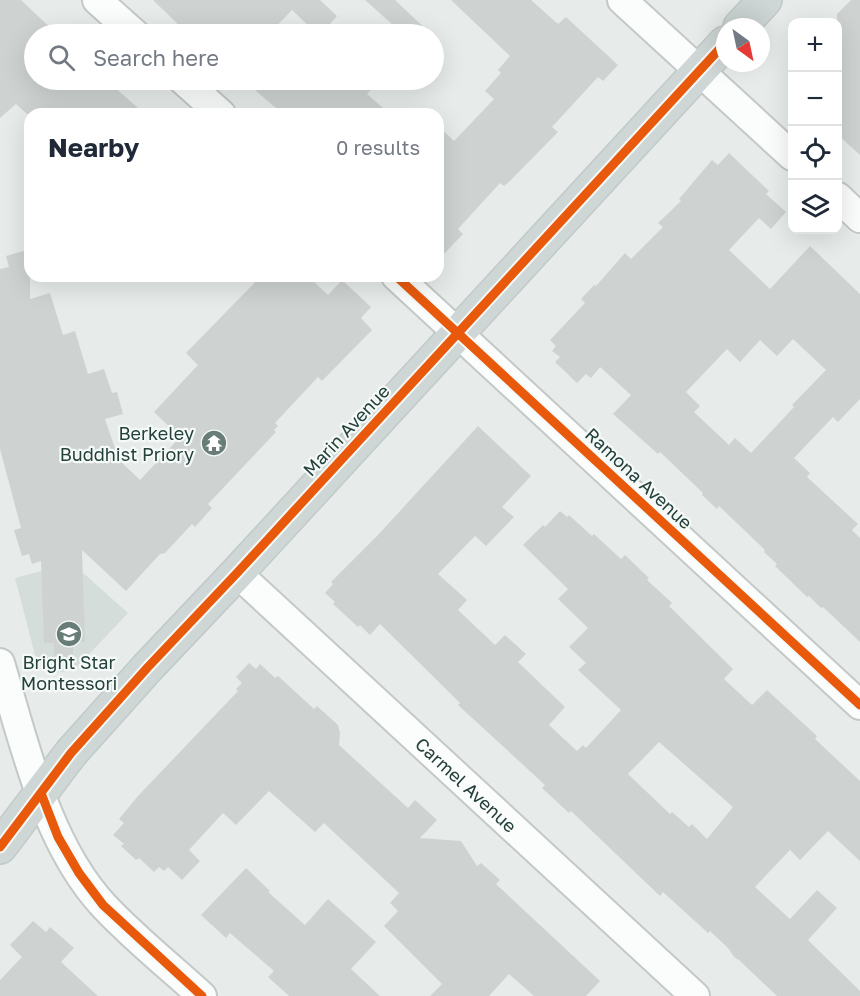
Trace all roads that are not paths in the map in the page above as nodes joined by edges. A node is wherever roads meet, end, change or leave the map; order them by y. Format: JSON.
{"nodes":[{"id":1,"x":98,"y":0,"type":"edge"},
{"id":2,"x":622,"y":0,"type":"edge"},
{"id":3,"x":765,"y":0,"type":"edge"},
{"id":4,"x":748,"y":18,"type":"edge"},
{"id":5,"x":124,"y":24,"type":"edge"},
{"id":6,"x":716,"y":52,"type":"edge"},
{"id":7,"x":699,"y":70,"type":"junction"},
{"id":8,"x":194,"y":90,"type":"edge"},
{"id":9,"x":214,"y":108,"type":"edge"},
{"id":10,"x":788,"y":152,"type":"edge"},
{"id":11,"x":842,"y":202,"type":"edge"},
{"id":12,"x":860,"y":218,"type":"edge"},
{"id":13,"x":403,"y":282,"type":"edge"},
{"id":14,"x":458,"y":333,"type":"junction"},
{"id":15,"x":237,"y":573,"type":"junction"},
{"id":16,"x":0,"y":663,"type":"edge"},
{"id":17,"x":860,"y":705,"type":"edge"},
{"id":18,"x":41,"y":793,"type":"junction"},
{"id":19,"x":0,"y":847,"type":"edge"},
{"id":20,"x":202,"y":996,"type":"edge"},
{"id":21,"x":695,"y":996,"type":"edge"}],
"edges":[{"from":1,"to":5,"type":"street"},
{"from":2,"to":7,"type":"street"},
{"from":3,"to":4,"type":"main road"},
{"from":6,"to":7,"type":"main road","name":"Marin Avenue"},
{"from":7,"to":10,"type":"street"},
{"from":7,"to":14,"type":"main road","name":"Marin Avenue"},
{"from":8,"to":9,"type":"street"},
{"from":11,"to":12,"type":"street"},
{"from":13,"to":14,"type":"street","name":"Ramona Avenue"},
{"from":14,"to":15,"type":"main road","name":"Marin Avenue"},
{"from":14,"to":17,"type":"street","name":"Ramona Avenue"},
{"from":15,"to":18,"type":"main road","name":"Marin Avenue"},
{"from":15,"to":21,"type":"street","name":"Carmel Avenue"},
{"from":16,"to":18,"type":"street"},
{"from":18,"to":19,"type":"main road","name":"Marin Avenue"},
{"from":18,"to":20,"type":"street"}]}
